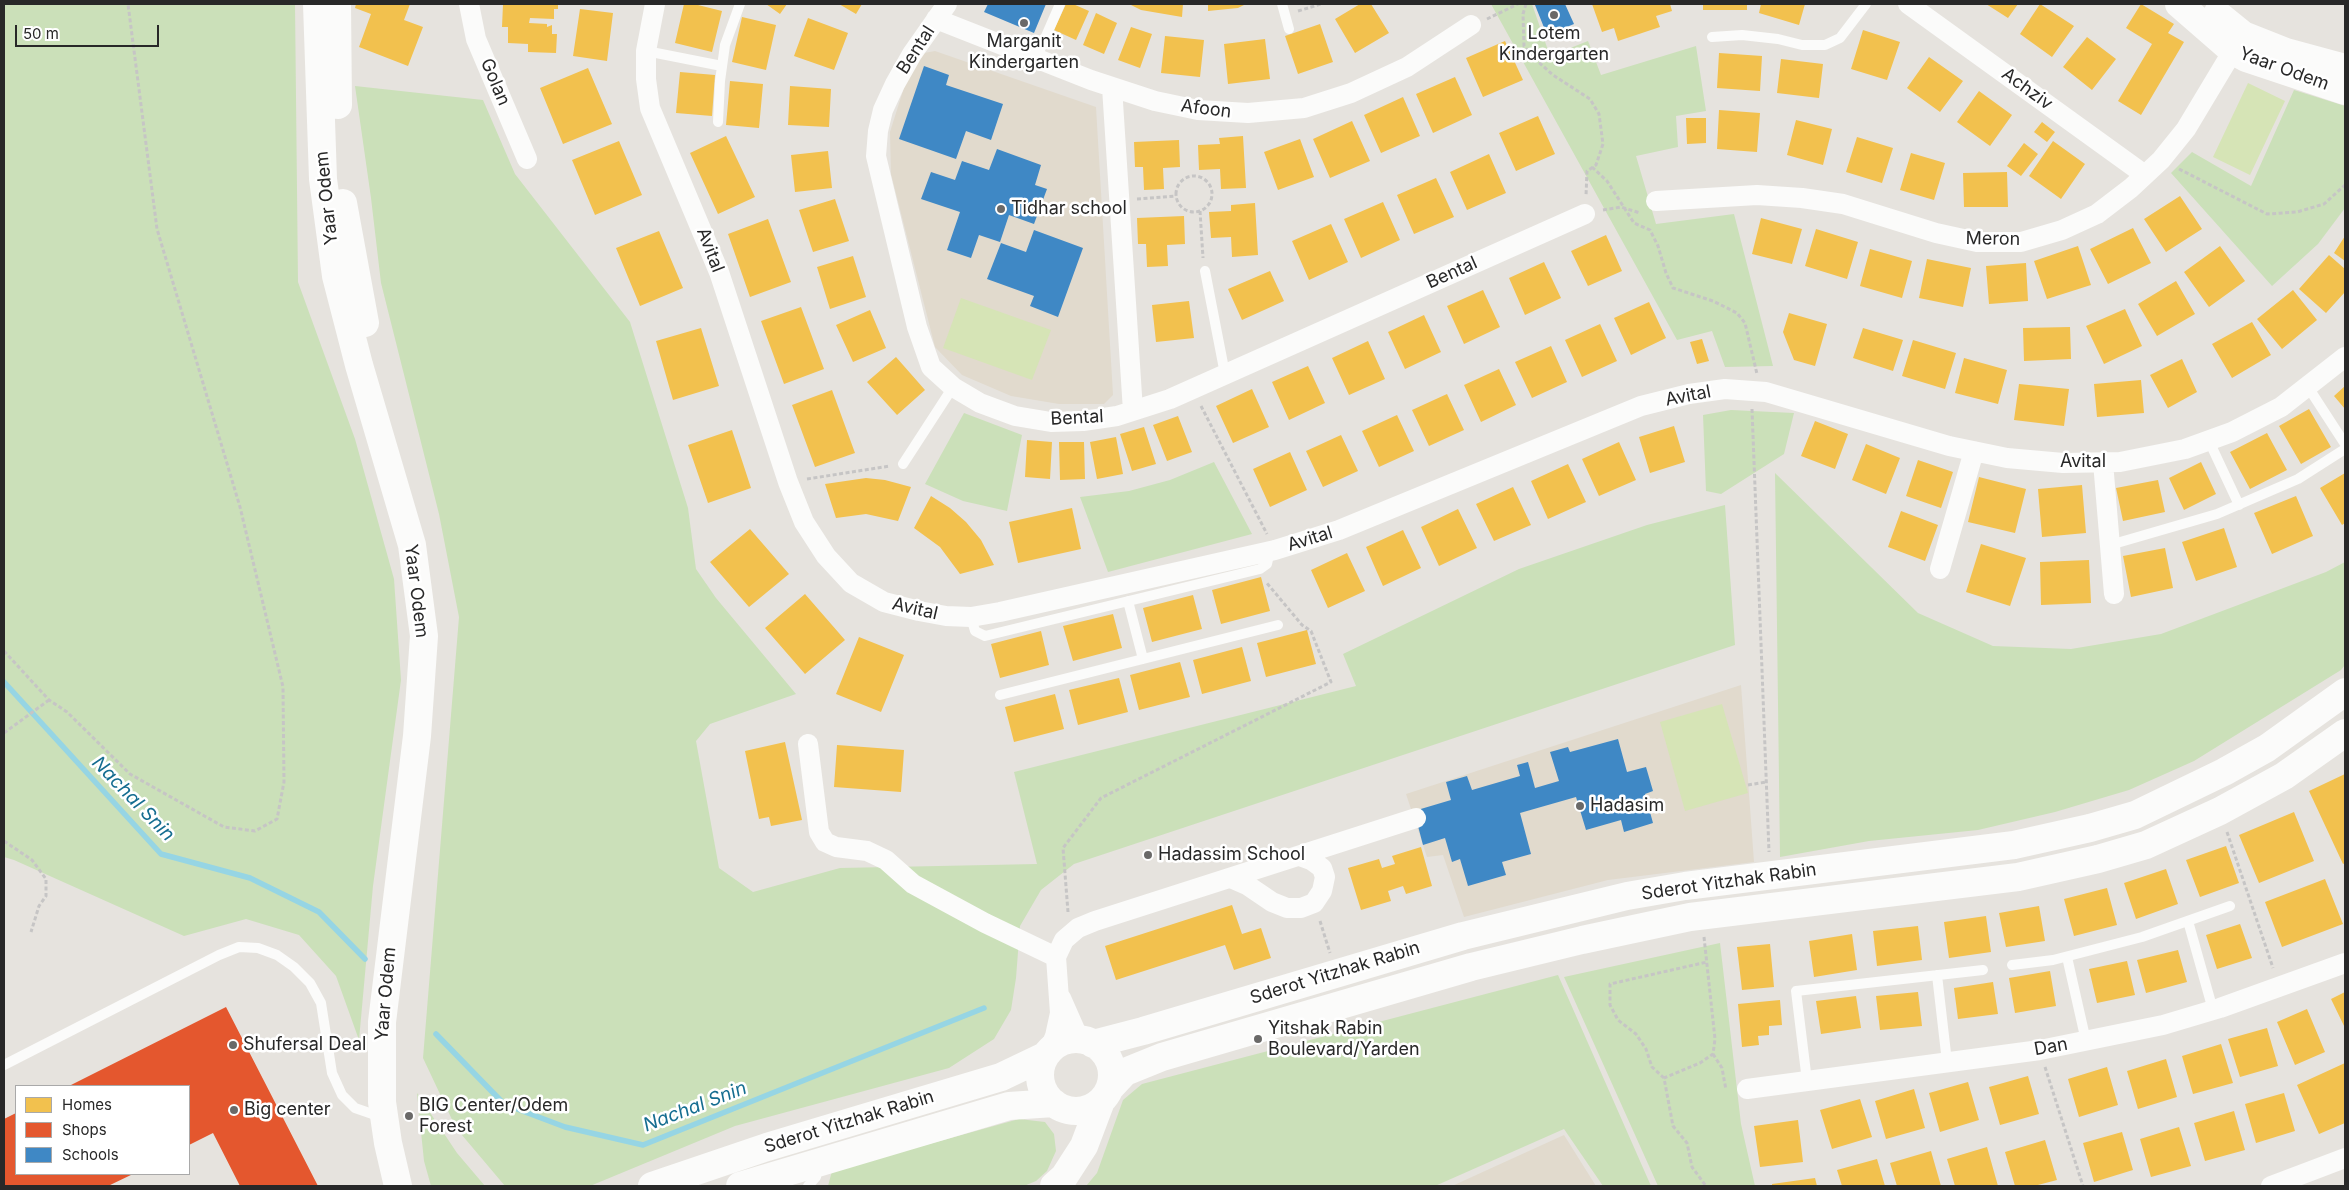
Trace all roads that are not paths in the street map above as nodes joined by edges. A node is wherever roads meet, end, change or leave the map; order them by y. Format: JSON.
{"nodes":[{"id":1,"x":317,"y":4,"type":"edge"},
{"id":2,"x":337,"y":4,"type":"edge"},
{"id":3,"x":469,"y":4,"type":"edge"},
{"id":4,"x":655,"y":4,"type":"edge"},
{"id":5,"x":740,"y":4,"type":"edge"},
{"id":6,"x":1060,"y":4,"type":"edge"},
{"id":7,"x":1282,"y":4,"type":"edge"},
{"id":8,"x":1866,"y":4,"type":"edge"},
{"id":9,"x":1908,"y":4,"type":"edge"},
{"id":10,"x":2179,"y":4,"type":"edge"},
{"id":11,"x":2205,"y":4,"type":"edge"},
{"id":12,"x":942,"y":11,"type":"edge"},
{"id":13,"x":1471,"y":25,"type":"road end"},
{"id":14,"x":1289,"y":29,"type":"dead end"},
{"id":15,"x":1712,"y":37,"type":"dead end"},
{"id":16,"x":2238,"y":43,"type":"junction"},
{"id":17,"x":646,"y":51,"type":"junction"},
{"id":18,"x":1036,"y":59,"type":"junction"},
{"id":19,"x":722,"y":66,"type":"junction"},
{"id":20,"x":2345,"y":68,"type":"edge"},
{"id":21,"x":1112,"y":87,"type":"junction"},
{"id":22,"x":2345,"y":91,"type":"edge"},
{"id":23,"x":718,"y":122,"type":"dead end"},
{"id":24,"x":527,"y":158,"type":"dead end"},
{"id":25,"x":2145,"y":174,"type":"junction"},
{"id":26,"x":1651,"y":208,"type":"road end"},
{"id":27,"x":1585,"y":214,"type":"road end"},
{"id":28,"x":1205,"y":271,"type":"road end"},
{"id":29,"x":2345,"y":357,"type":"edge"},
{"id":30,"x":1226,"y":374,"type":"junction"},
{"id":31,"x":953,"y":387,"type":"junction"},
{"id":32,"x":2308,"y":387,"type":"junction"},
{"id":33,"x":1132,"y":411,"type":"junction"},
{"id":34,"x":2209,"y":441,"type":"junction"},
{"id":35,"x":2345,"y":444,"type":"edge"},
{"id":36,"x":2345,"y":449,"type":"edge"},
{"id":37,"x":1974,"y":451,"type":"junction"},
{"id":38,"x":2103,"y":462,"type":"junction"},
{"id":39,"x":903,"y":464,"type":"road end"},
{"id":40,"x":2239,"y":505,"type":"junction"},
{"id":41,"x":2110,"y":545,"type":"junction"},
{"id":42,"x":1271,"y":555,"type":"junction"},
{"id":43,"x":1940,"y":569,"type":"dead end"},
{"id":44,"x":2114,"y":594,"type":"dead end"},
{"id":45,"x":1128,"y":601,"type":"junction"},
{"id":46,"x":971,"y":617,"type":"junction"},
{"id":47,"x":1278,"y":626,"type":"dead end"},
{"id":48,"x":1143,"y":659,"type":"junction"},
{"id":49,"x":2345,"y":692,"type":"edge"},
{"id":50,"x":1000,"y":694,"type":"dead end"},
{"id":51,"x":2345,"y":733,"type":"edge"},
{"id":52,"x":808,"y":744,"type":"dead end"},
{"id":53,"x":1416,"y":818,"type":"dead end"},
{"id":54,"x":1300,"y":856,"type":"junction"},
{"id":55,"x":1231,"y":878,"type":"junction"},
{"id":56,"x":2230,"y":906,"type":"dead end"},
{"id":57,"x":2188,"y":921,"type":"junction"},
{"id":58,"x":1056,"y":957,"type":"junction"},
{"id":59,"x":2067,"y":957,"type":"junction"},
{"id":60,"x":2345,"y":963,"type":"edge"},
{"id":61,"x":2012,"y":965,"type":"dead end"},
{"id":62,"x":1983,"y":970,"type":"dead end"},
{"id":63,"x":1937,"y":975,"type":"junction"},
{"id":64,"x":1059,"y":994,"type":"junction"},
{"id":65,"x":2213,"y":1010,"type":"junction"},
{"id":66,"x":2086,"y":1041,"type":"junction"},
{"id":67,"x":1089,"y":1042,"type":"junction"},
{"id":68,"x":1047,"y":1053,"type":"junction"},
{"id":69,"x":1947,"y":1062,"type":"junction"},
{"id":70,"x":4,"y":1065,"type":"edge"},
{"id":71,"x":1807,"y":1081,"type":"junction"},
{"id":72,"x":1746,"y":1089,"type":"road end"},
{"id":73,"x":1106,"y":1095,"type":"junction"},
{"id":74,"x":1056,"y":1105,"type":"junction"},
{"id":75,"x":384,"y":1118,"type":"junction"},
{"id":76,"x":2345,"y":1158,"type":"edge"},
{"id":77,"x":818,"y":1161,"type":"junction"},
{"id":78,"x":398,"y":1186,"type":"edge"},
{"id":79,"x":411,"y":1186,"type":"edge"},
{"id":80,"x":652,"y":1186,"type":"edge"},
{"id":81,"x":740,"y":1186,"type":"edge"},
{"id":82,"x":808,"y":1186,"type":"edge"},
{"id":83,"x":1054,"y":1186,"type":"edge"},
{"id":84,"x":2271,"y":1186,"type":"edge"}],
"edges":[{"from":1,"to":75,"type":"main road","name":"Yaar Odem"},
{"from":2,"to":79,"type":"main road","name":"Yaar Odem"},
{"from":3,"to":24,"type":"street","name":"Golan"},
{"from":4,"to":17,"type":"street","name":"Avital"},
{"from":5,"to":19,"type":"lane"},
{"from":6,"to":18,"type":"lane"},
{"from":7,"to":14,"type":"lane"},
{"from":8,"to":15,"type":"lane"},
{"from":9,"to":25,"type":"street","name":"Achziv"},
{"from":10,"to":16,"type":"main road","name":"Yaar Odem"},
{"from":11,"to":16,"type":"main road","name":"Yaar Odem"},
{"from":12,"to":18,"type":"street","name":"Afoon"},
{"from":12,"to":31,"type":"street","name":"Bental"},
{"from":13,"to":21,"type":"street","name":"Afoon"},
{"from":16,"to":20,"type":"main road","name":"Yaar Odem"},
{"from":16,"to":22,"type":"main road","name":"Yaar Odem"},
{"from":16,"to":25,"type":"street","name":"Meron"},
{"from":17,"to":19,"type":"lane"},
{"from":17,"to":46,"type":"street","name":"Avital"},
{"from":18,"to":21,"type":"street","name":"Afoon"},
{"from":19,"to":23,"type":"lane"},
{"from":21,"to":33,"type":"street"},
{"from":25,"to":26,"type":"street","name":"Meron"},
{"from":27,"to":30,"type":"street","name":"Bental"},
{"from":28,"to":30,"type":"lane"},
{"from":29,"to":32,"type":"street","name":"Avital"},
{"from":30,"to":33,"type":"street","name":"Bental"},
{"from":31,"to":33,"type":"street","name":"Bental"},
{"from":31,"to":39,"type":"lane"},
{"from":32,"to":34,"type":"street","name":"Avital"},
{"from":32,"to":35,"type":"lane"},
{"from":34,"to":38,"type":"street","name":"Avital"},
{"from":34,"to":40,"type":"lane"},
{"from":36,"to":40,"type":"lane"},
{"from":37,"to":38,"type":"street","name":"Avital"},
{"from":37,"to":42,"type":"street","name":"Avital"},
{"from":37,"to":43,"type":"street"},
{"from":38,"to":41,"type":"street"},
{"from":40,"to":41,"type":"lane"},
{"from":41,"to":44,"type":"street"},
{"from":42,"to":45,"type":"lane"},
{"from":42,"to":46,"type":"street","name":"Avital"},
{"from":45,"to":46,"type":"lane"},
{"from":45,"to":48,"type":"lane"},
{"from":47,"to":48,"type":"lane"},
{"from":48,"to":50,"type":"lane"},
{"from":49,"to":67,"type":"main road","name":"Sderot Yitzhak Rabin"},
{"from":51,"to":73,"type":"main road","name":"Sderot Yitzhak Rabin"},
{"from":52,"to":58,"type":"street"},
{"from":53,"to":54,"type":"street"},
{"from":54,"to":55,"type":"street"},
{"from":54,"to":55,"type":"street"},
{"from":55,"to":58,"type":"street"},
{"from":56,"to":57,"type":"lane"},
{"from":57,"to":59,"type":"lane"},
{"from":57,"to":65,"type":"lane"},
{"from":58,"to":64,"type":"street"},
{"from":59,"to":61,"type":"lane"},
{"from":59,"to":66,"type":"lane"},
{"from":60,"to":65,"type":"street","name":"Dan"},
{"from":62,"to":63,"type":"lane"},
{"from":63,"to":69,"type":"lane"},
{"from":63,"to":71,"type":"lane"},
{"from":64,"to":67,"type":"street"},
{"from":64,"to":68,"type":"street"},
{"from":65,"to":66,"type":"street","name":"Dan"},
{"from":66,"to":69,"type":"street","name":"Dan"},
{"from":67,"to":68,"type":"main road"},
{"from":67,"to":73,"type":"main road"},
{"from":68,"to":74,"type":"main road"},
{"from":68,"to":80,"type":"main road","name":"Sderot Yitzhak Rabin"},
{"from":69,"to":71,"type":"street","name":"Dan"},
{"from":70,"to":75,"type":"lane"},
{"from":71,"to":72,"type":"street","name":"Dan"},
{"from":73,"to":74,"type":"main road"},
{"from":73,"to":83,"type":"main road"},
{"from":74,"to":77,"type":"main road","name":"Sderot Yitzhak Rabin"},
{"from":74,"to":83,"type":"main road"},
{"from":75,"to":78,"type":"main road","name":"Yaar Odem"},
{"from":76,"to":84,"type":"street"},
{"from":77,"to":81,"type":"main road","name":"Sderot Yitzhak Rabin"},
{"from":77,"to":82,"type":"lane"}]}
